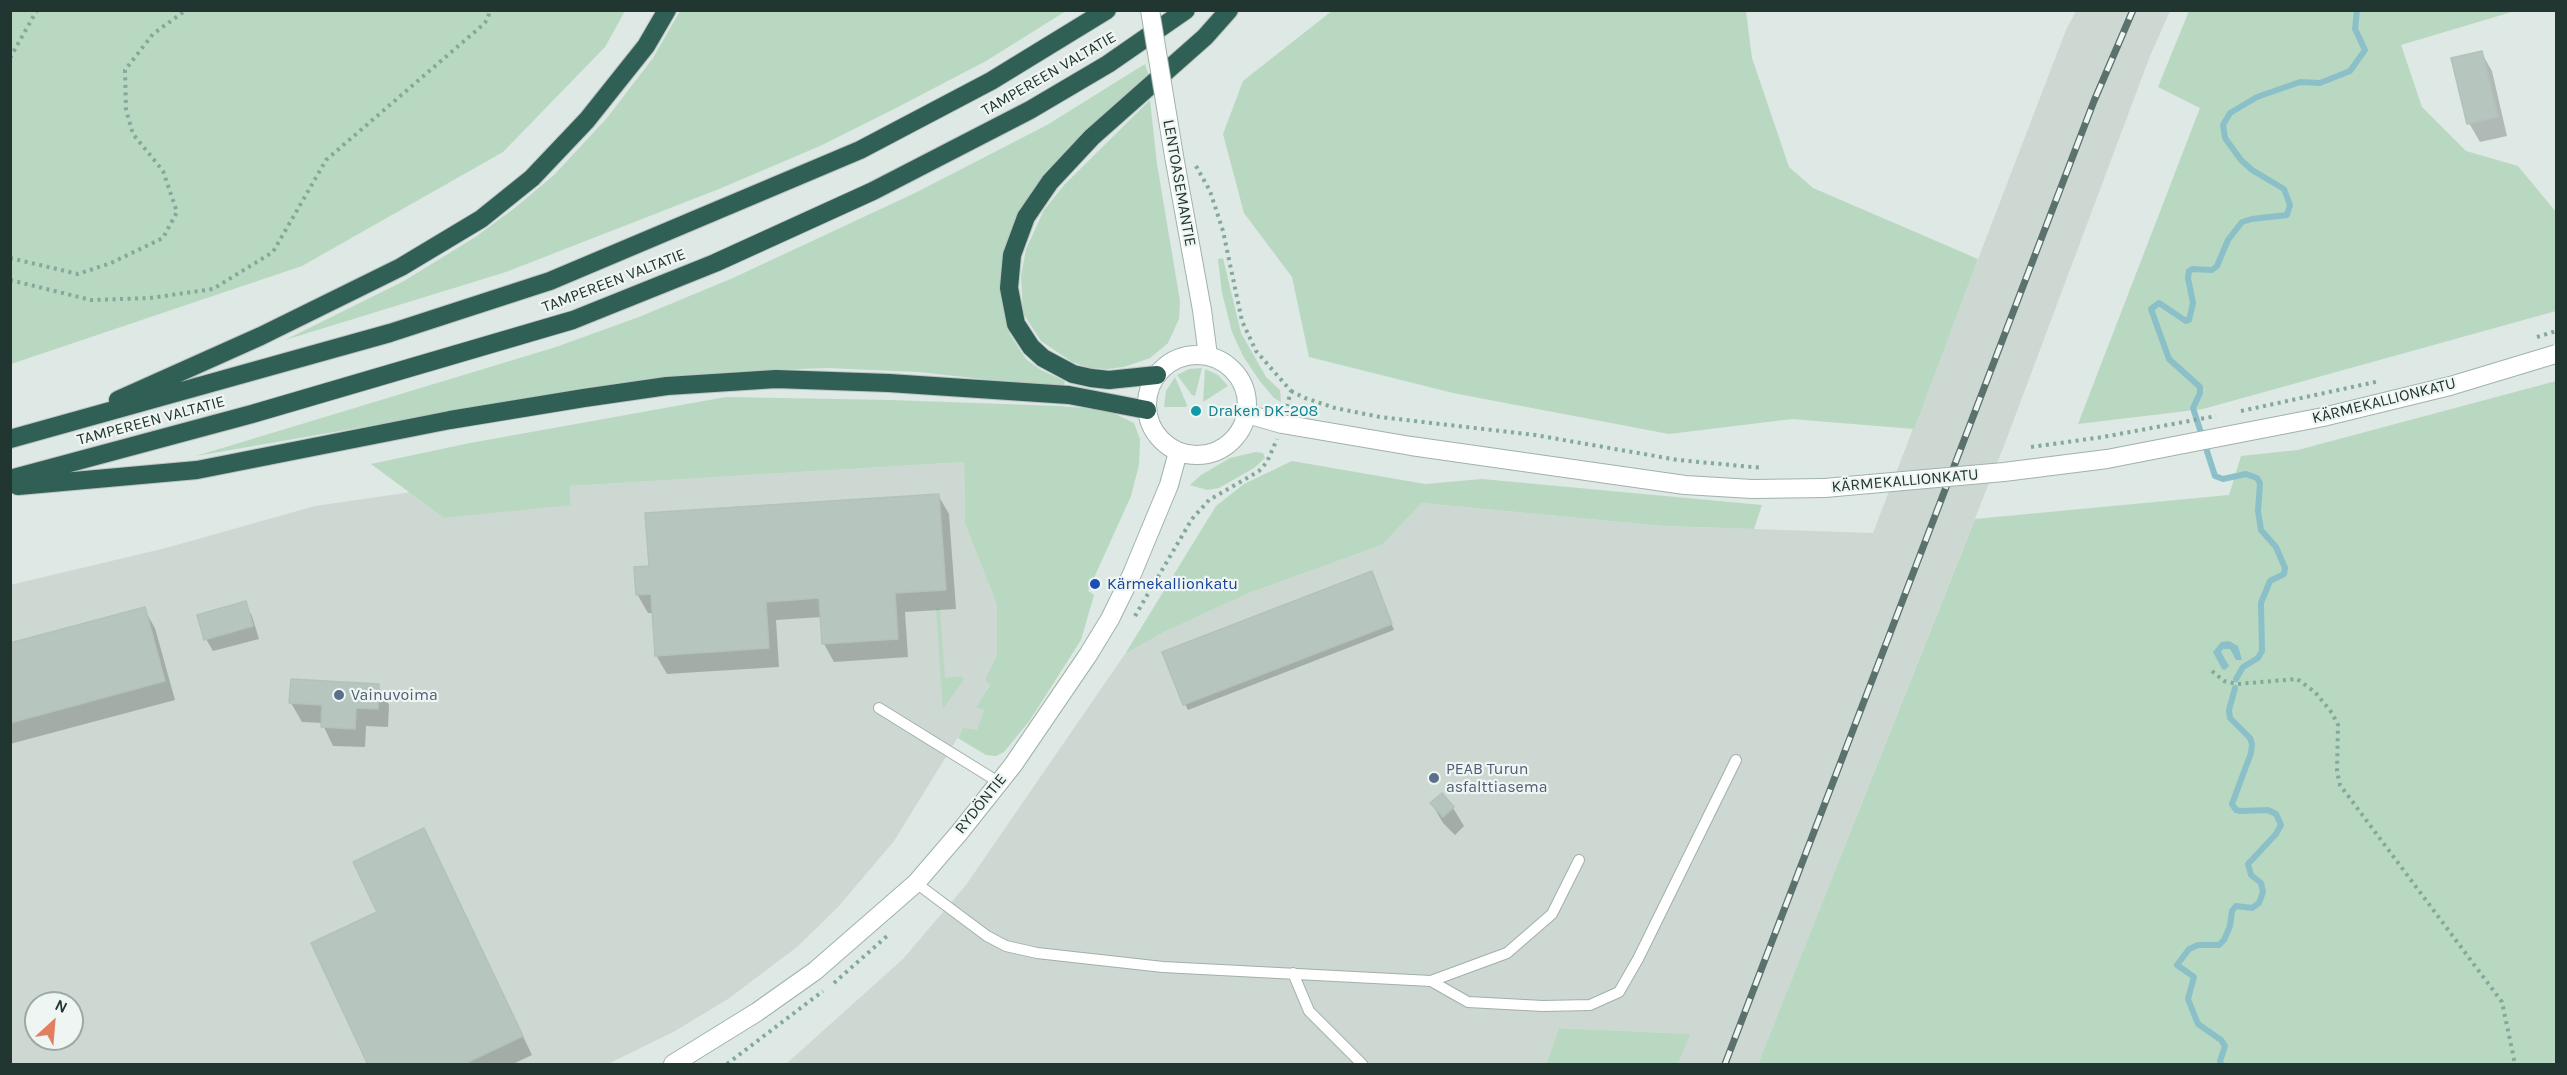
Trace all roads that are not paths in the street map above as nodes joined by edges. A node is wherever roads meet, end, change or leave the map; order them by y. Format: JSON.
{"nodes":[{"id":1,"x":667,"y":10,"type":"edge"},
{"id":2,"x":1107,"y":10,"type":"edge"},
{"id":3,"x":1150,"y":10,"type":"edge"},
{"id":4,"x":1186,"y":10,"type":"edge"},
{"id":5,"x":1229,"y":10,"type":"edge"},
{"id":6,"x":2556,"y":354,"type":"edge"},
{"id":7,"x":1208,"y":356,"type":"junction"},
{"id":8,"x":1157,"y":375,"type":"junction"},
{"id":9,"x":1147,"y":410,"type":"junction"},
{"id":10,"x":1247,"y":414,"type":"junction"},
{"id":11,"x":62,"y":426,"type":"junction"},
{"id":12,"x":10,"y":439,"type":"edge"},
{"id":13,"x":1178,"y":452,"type":"junction"},
{"id":14,"x":10,"y":479,"type":"edge"},
{"id":15,"x":10,"y":486,"type":"edge"},
{"id":16,"x":879,"y":708,"type":"dead end"},
{"id":17,"x":1736,"y":760,"type":"dead end"},
{"id":18,"x":1000,"y":783,"type":"junction"},
{"id":19,"x":1579,"y":860,"type":"dead end"},
{"id":20,"x":916,"y":883,"type":"junction"},
{"id":21,"x":1293,"y":973,"type":"junction"},
{"id":22,"x":1431,"y":981,"type":"junction"},
{"id":23,"x":673,"y":1065,"type":"edge"},
{"id":24,"x":1362,"y":1065,"type":"edge"}],
"edges":[{"from":1,"to":11,"type":"highway"},
{"from":2,"to":11,"type":"highway","name":"TAMPEREEN VALTATIE"},
{"from":3,"to":7,"type":"street","name":"LENTOASEMANTIE","bridge":true},
{"from":4,"to":14,"type":"highway","name":"TAMPEREEN VALTATIE"},
{"from":5,"to":8,"type":"highway"},
{"from":6,"to":10,"type":"street","name":"KÄRMEKALLIONKATU","bridge":true},
{"from":7,"to":8,"type":"street"},
{"from":7,"to":10,"type":"street"},
{"from":8,"to":9,"type":"street"},
{"from":9,"to":13,"type":"street"},
{"from":9,"to":15,"type":"highway"},
{"from":10,"to":13,"type":"street"},
{"from":11,"to":12,"type":"highway","name":"TAMPEREEN VALTATIE"},
{"from":13,"to":18,"type":"street","name":"RYDÖNTIE"},
{"from":16,"to":18,"type":"lane"},
{"from":17,"to":22,"type":"lane"},
{"from":18,"to":20,"type":"street","name":"RYDÖNTIE"},
{"from":19,"to":22,"type":"lane"},
{"from":20,"to":21,"type":"lane"},
{"from":20,"to":23,"type":"street","name":"RYDÖNTIE"},
{"from":21,"to":22,"type":"lane"},
{"from":21,"to":24,"type":"lane"}]}
